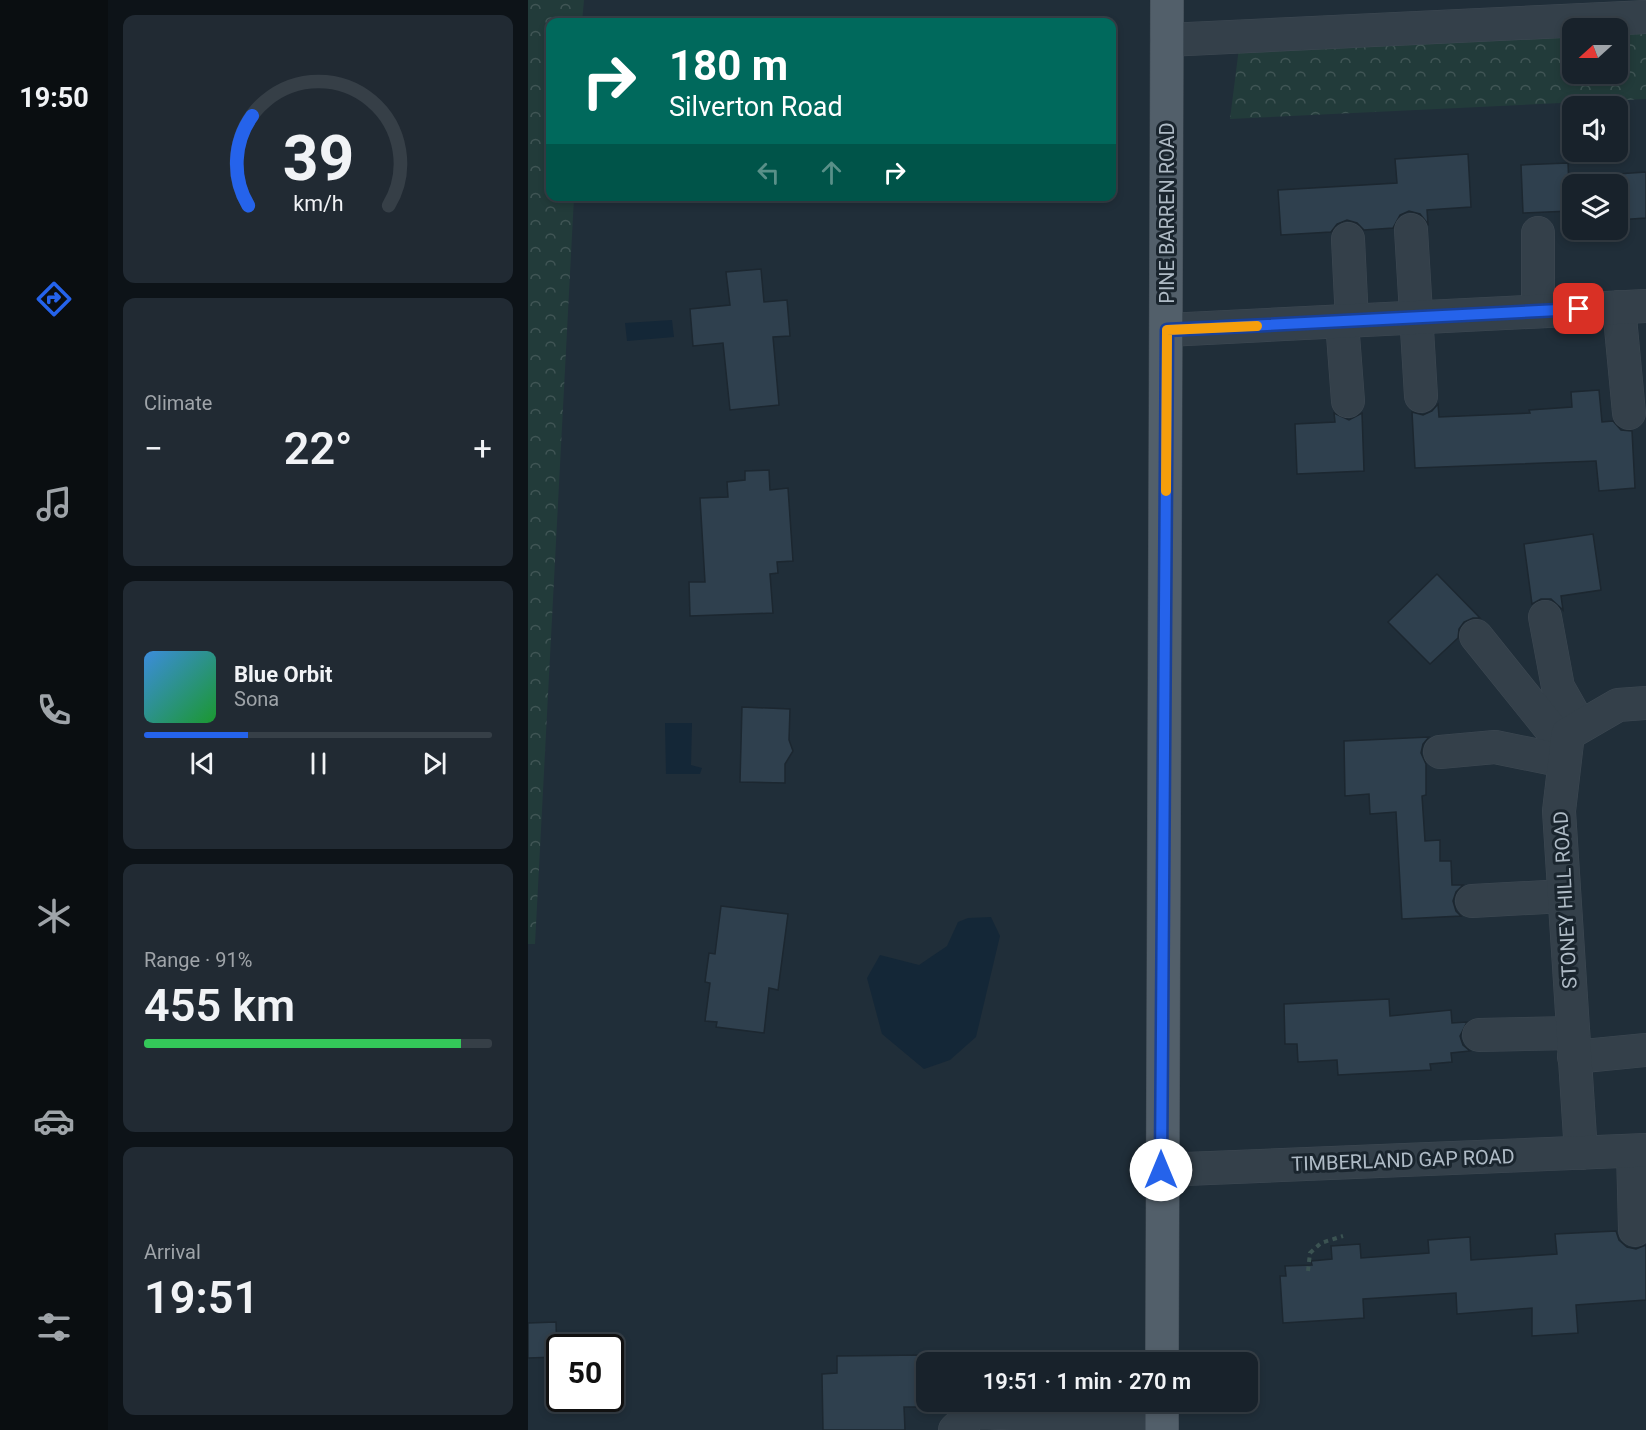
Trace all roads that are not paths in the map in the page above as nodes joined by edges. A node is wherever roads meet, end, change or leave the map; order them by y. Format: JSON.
{"nodes":[{"id":1,"x":1167,"y":0,"type":"edge"},
{"id":2,"x":1646,"y":17,"type":"edge"},
{"id":3,"x":1167,"y":40,"type":"junction"},
{"id":4,"x":1411,"y":230,"type":"dead end"},
{"id":5,"x":1538,"y":234,"type":"dead end"},
{"id":6,"x":1348,"y":239,"type":"dead end"},
{"id":7,"x":1632,"y":307,"type":"edge"},
{"id":8,"x":1539,"y":311,"type":"junction"},
{"id":9,"x":1417,"y":318,"type":"junction"},
{"id":10,"x":1347,"y":321,"type":"junction"},
{"id":11,"x":1167,"y":330,"type":"junction"},
{"id":12,"x":1421,"y":396,"type":"dead end"},
{"id":13,"x":1348,"y":401,"type":"dead end"},
{"id":14,"x":1629,"y":412,"type":"dead end"},
{"id":15,"x":1545,"y":617,"type":"dead end"},
{"id":16,"x":1476,"y":636,"type":"dead end"},
{"id":17,"x":1646,"y":703,"type":"edge"},
{"id":18,"x":1570,"y":745,"type":"junction"},
{"id":19,"x":1440,"y":752,"type":"dead end"},
{"id":20,"x":1564,"y":896,"type":"junction"},
{"id":21,"x":1472,"y":901,"type":"dead end"},
{"id":22,"x":1479,"y":1035,"type":"dead end"},
{"id":23,"x":1574,"y":1045,"type":"junction"},
{"id":24,"x":1646,"y":1050,"type":"edge"},
{"id":25,"x":1639,"y":1150,"type":"edge"},
{"id":26,"x":1581,"y":1153,"type":"junction"},
{"id":27,"x":1161,"y":1170,"type":"junction"},
{"id":28,"x":1635,"y":1230,"type":"dead end"},
{"id":29,"x":1162,"y":1352,"type":"edge"},
{"id":30,"x":1162,"y":1416,"type":"edge"},
{"id":31,"x":956,"y":1430,"type":"edge"}],
"edges":[{"from":1,"to":3,"type":"main road","name":"PINE BARREN ROAD"},
{"from":2,"to":3,"type":"street"},
{"from":3,"to":11,"type":"main road","name":"PINE BARREN ROAD"},
{"from":4,"to":9,"type":"street"},
{"from":5,"to":8,"type":"street"},
{"from":6,"to":10,"type":"street"},
{"from":7,"to":8,"type":"street"},
{"from":7,"to":14,"type":"street"},
{"from":8,"to":9,"type":"street"},
{"from":9,"to":10,"type":"street"},
{"from":9,"to":12,"type":"street"},
{"from":10,"to":11,"type":"street"},
{"from":10,"to":13,"type":"street"},
{"from":11,"to":27,"type":"main road","name":"PINE BARREN ROAD"},
{"from":15,"to":18,"type":"street"},
{"from":16,"to":18,"type":"street"},
{"from":17,"to":18,"type":"street"},
{"from":18,"to":19,"type":"street"},
{"from":18,"to":20,"type":"street","name":"STONEY HILL ROAD"},
{"from":20,"to":21,"type":"street"},
{"from":20,"to":23,"type":"street","name":"STONEY HILL ROAD"},
{"from":22,"to":23,"type":"street"},
{"from":23,"to":24,"type":"street"},
{"from":23,"to":26,"type":"street","name":"STONEY HILL ROAD"},
{"from":25,"to":26,"type":"street","name":"TIMBERLAND GAP ROAD"},
{"from":25,"to":28,"type":"street"},
{"from":26,"to":27,"type":"street","name":"TIMBERLAND GAP ROAD"},
{"from":27,"to":29,"type":"main road","name":"PINE BARREN ROAD"},
{"from":30,"to":31,"type":"street"}]}
